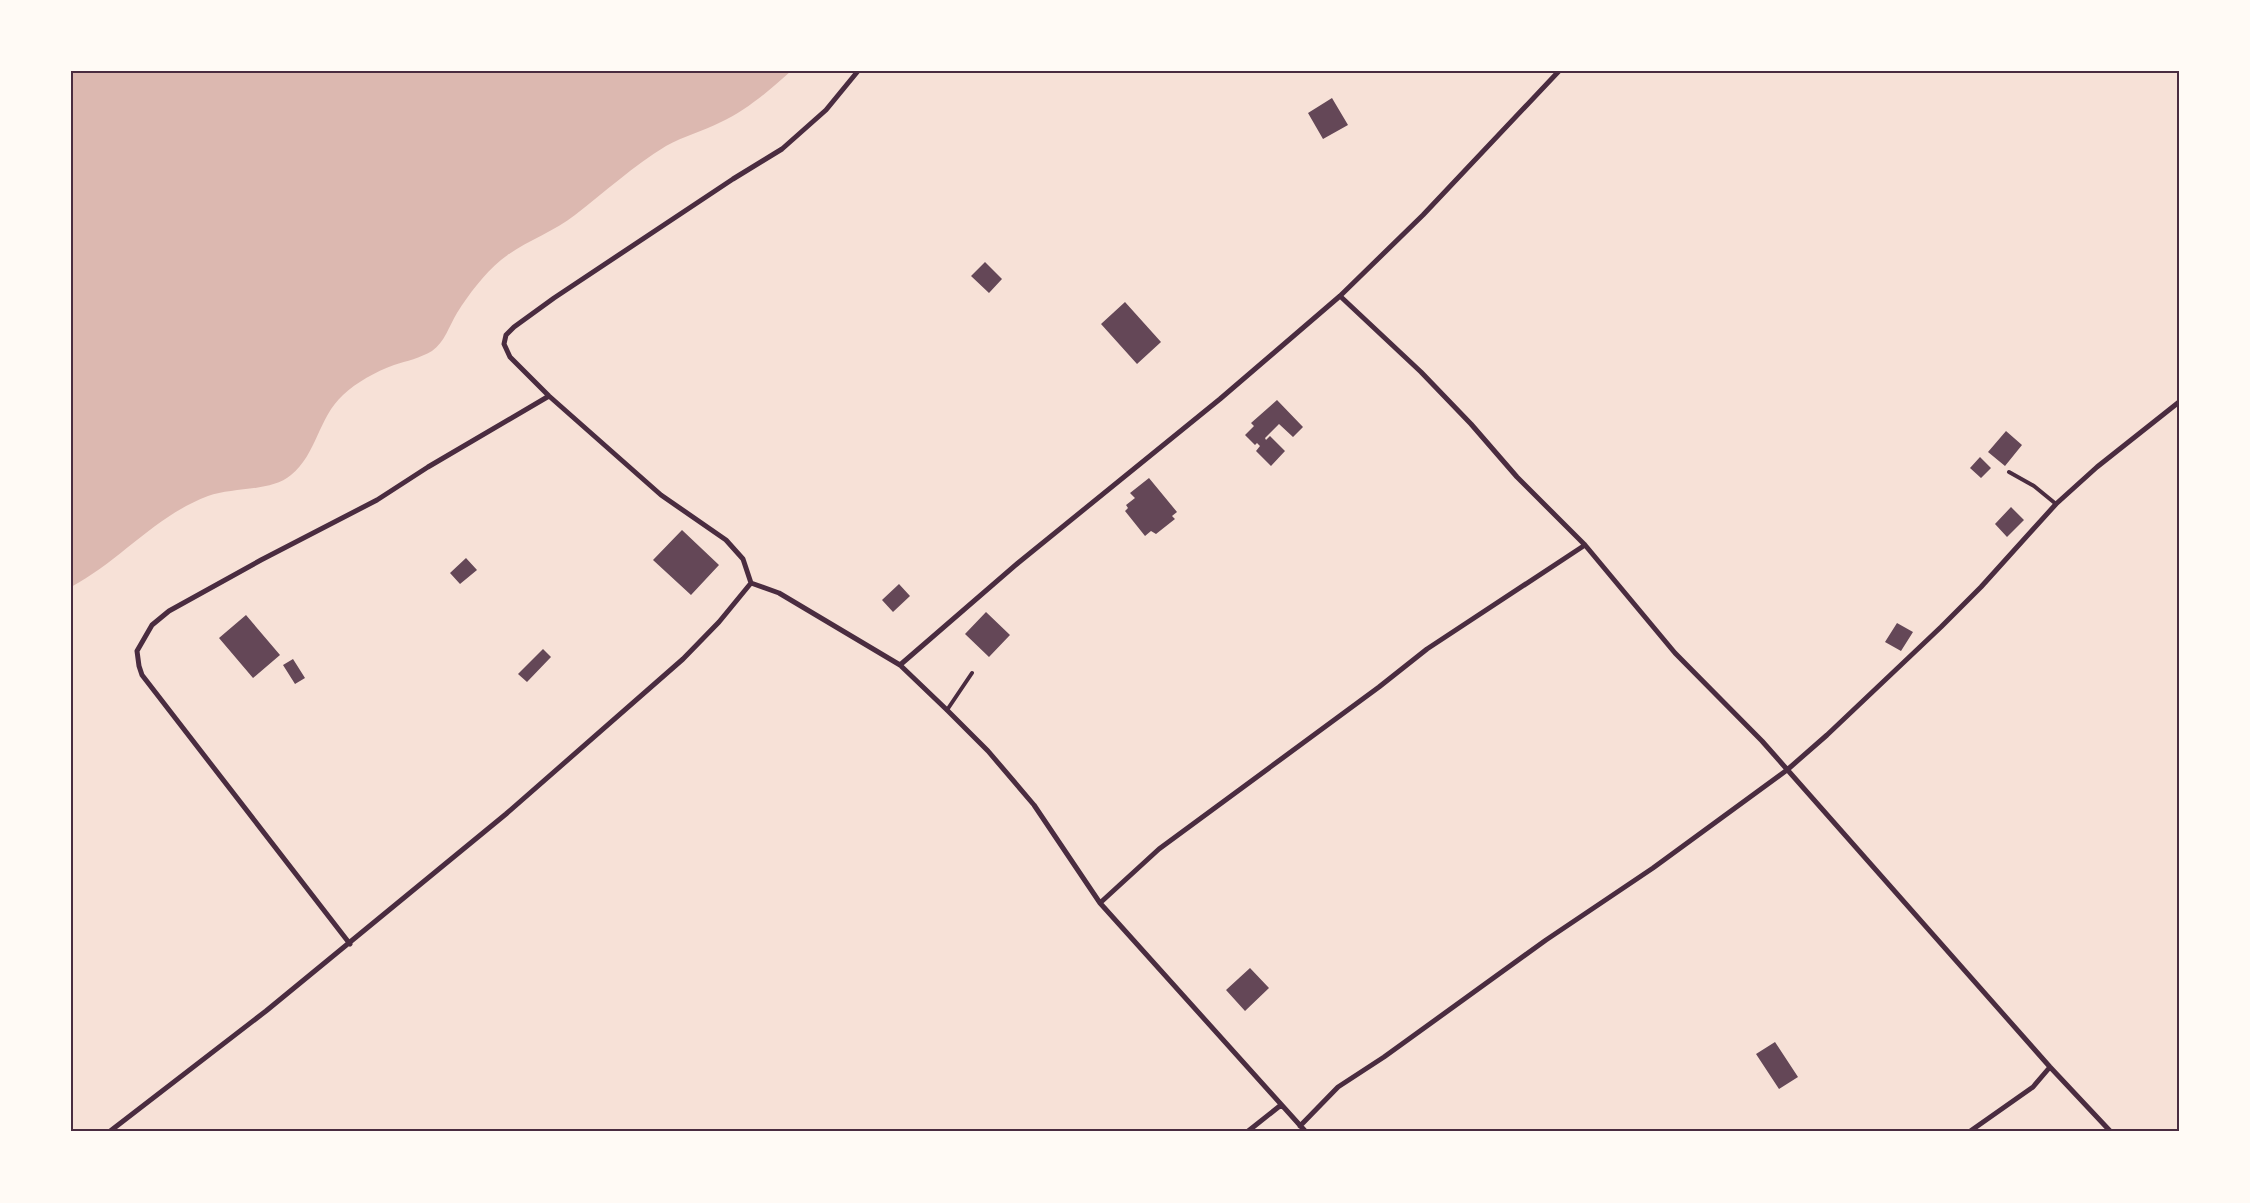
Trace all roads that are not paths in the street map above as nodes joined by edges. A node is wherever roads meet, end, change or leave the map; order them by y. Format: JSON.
{"nodes":[{"id":1,"x":858,"y":71,"type":"edge"},
{"id":2,"x":1559,"y":71,"type":"edge"},
{"id":3,"x":1340,"y":296,"type":"junction"},
{"id":4,"x":549,"y":396,"type":"junction"},
{"id":5,"x":2179,"y":402,"type":"edge"},
{"id":6,"x":2009,"y":472,"type":"dead end"},
{"id":7,"x":2056,"y":504,"type":"junction"},
{"id":8,"x":1586,"y":545,"type":"junction"},
{"id":9,"x":751,"y":583,"type":"junction"},
{"id":10,"x":900,"y":665,"type":"junction"},
{"id":11,"x":972,"y":673,"type":"dead end"},
{"id":12,"x":947,"y":710,"type":"junction"},
{"id":13,"x":1787,"y":770,"type":"junction"},
{"id":14,"x":1100,"y":903,"type":"junction"},
{"id":15,"x":350,"y":944,"type":"junction"},
{"id":16,"x":2050,"y":1067,"type":"junction"},
{"id":17,"x":1282,"y":1105,"type":"junction"},
{"id":18,"x":1300,"y":1126,"type":"junction"},
{"id":19,"x":109,"y":1132,"type":"edge"},
{"id":20,"x":1247,"y":1132,"type":"edge"},
{"id":21,"x":1306,"y":1132,"type":"edge"},
{"id":22,"x":1969,"y":1132,"type":"edge"},
{"id":23,"x":2111,"y":1132,"type":"edge"}],
"edges":[{"from":1,"to":4,"type":"street"},
{"from":2,"to":3,"type":"street"},
{"from":3,"to":8,"type":"street"},
{"from":3,"to":10,"type":"street"},
{"from":4,"to":9,"type":"street"},
{"from":4,"to":15,"type":"street"},
{"from":5,"to":7,"type":"street"},
{"from":6,"to":7,"type":"lane"},
{"from":7,"to":13,"type":"street"},
{"from":8,"to":13,"type":"street"},
{"from":8,"to":14,"type":"street"},
{"from":9,"to":10,"type":"street"},
{"from":9,"to":15,"type":"street"},
{"from":10,"to":12,"type":"street"},
{"from":11,"to":12,"type":"lane"},
{"from":12,"to":14,"type":"street"},
{"from":13,"to":16,"type":"street"},
{"from":13,"to":18,"type":"street"},
{"from":14,"to":17,"type":"street"},
{"from":15,"to":19,"type":"street"},
{"from":16,"to":22,"type":"street"},
{"from":16,"to":23,"type":"street"},
{"from":17,"to":18,"type":"street"},
{"from":17,"to":20,"type":"street"},
{"from":18,"to":21,"type":"street"}]}
